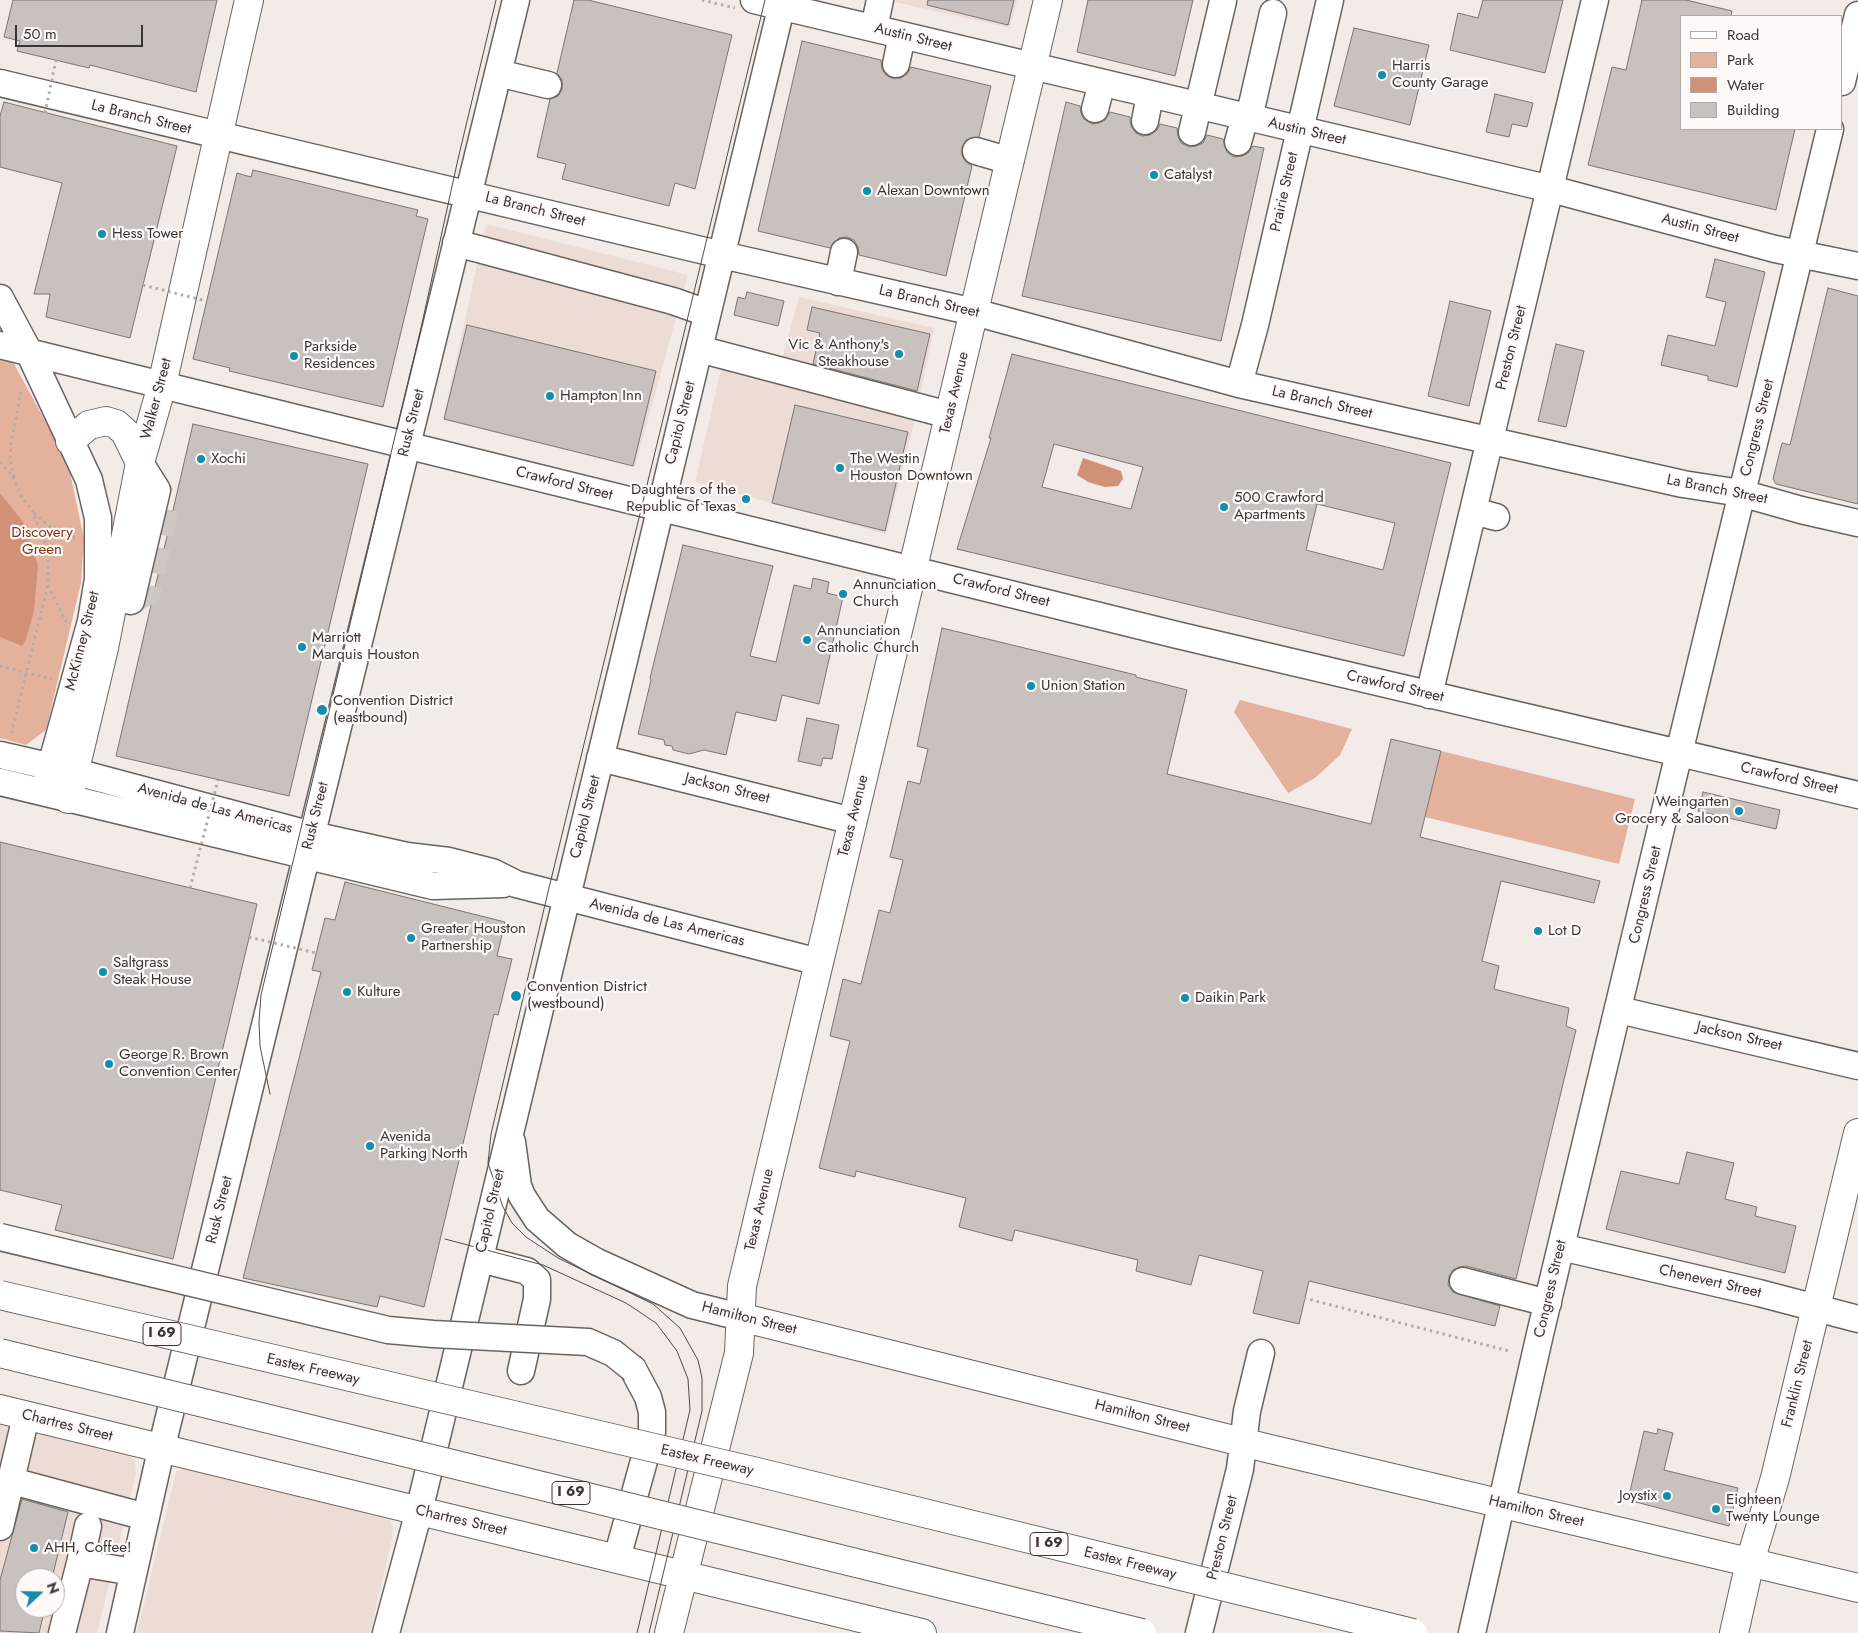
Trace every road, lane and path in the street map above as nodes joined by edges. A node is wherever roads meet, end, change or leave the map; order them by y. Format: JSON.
{"nodes":[{"id":1,"x":249,"y":0,"type":"edge"},
{"id":2,"x":516,"y":0,"type":"edge"},
{"id":3,"x":702,"y":0,"type":"edge"},
{"id":4,"x":880,"y":0,"type":"edge"},
{"id":5,"x":1048,"y":0,"type":"edge"},
{"id":6,"x":1330,"y":0,"type":"edge"},
{"id":7,"x":1595,"y":0,"type":"edge"},
{"id":8,"x":1850,"y":0,"type":"edge"},
{"id":9,"x":1223,"y":1,"type":"edge"},
{"id":10,"x":1858,"y":2,"type":"edge"},
{"id":11,"x":782,"y":3,"type":"edge"},
{"id":12,"x":745,"y":4,"type":"edge"},
{"id":13,"x":1273,"y":13,"type":"dead end"},
{"id":14,"x":1858,"y":15,"type":"edge"},
{"id":15,"x":874,"y":28,"type":"junction"},
{"id":16,"x":902,"y":36,"type":"junction"},
{"id":17,"x":56,"y":60,"type":"dead end"},
{"id":18,"x":896,"y":64,"type":"dead end"},
{"id":19,"x":1032,"y":67,"type":"junction"},
{"id":20,"x":498,"y":73,"type":"junction"},
{"id":21,"x":1843,"y":78,"type":"edge"},
{"id":22,"x":0,"y":83,"type":"edge"},
{"id":23,"x":1102,"y":83,"type":"junction"},
{"id":24,"x":548,"y":85,"type":"dead end"},
{"id":25,"x":1150,"y":95,"type":"junction"},
{"id":26,"x":1197,"y":106,"type":"junction"},
{"id":27,"x":1094,"y":109,"type":"dead end"},
{"id":28,"x":45,"y":113,"type":"dead end"},
{"id":29,"x":1247,"y":118,"type":"junction"},
{"id":30,"x":1145,"y":121,"type":"dead end"},
{"id":31,"x":1299,"y":130,"type":"junction"},
{"id":32,"x":1830,"y":130,"type":"edge"},
{"id":33,"x":1192,"y":132,"type":"dead end"},
{"id":34,"x":218,"y":137,"type":"junction"},
{"id":35,"x":1238,"y":142,"type":"dead end"},
{"id":36,"x":976,"y":151,"type":"dead end"},
{"id":37,"x":1010,"y":161,"type":"junction"},
{"id":38,"x":1551,"y":189,"type":"junction"},
{"id":39,"x":468,"y":193,"type":"junction"},
{"id":40,"x":456,"y":243,"type":"junction"},
{"id":41,"x":844,"y":252,"type":"dead end"},
{"id":42,"x":722,"y":255,"type":"junction"},
{"id":43,"x":1800,"y":255,"type":"junction"},
{"id":44,"x":1858,"y":266,"type":"edge"},
{"id":45,"x":838,"y":282,"type":"junction"},
{"id":46,"x":143,"y":284,"type":"dead end"},
{"id":47,"x":0,"y":298,"type":"edge"},
{"id":48,"x":206,"y":301,"type":"dead end"},
{"id":49,"x":974,"y":312,"type":"junction"},
{"id":50,"x":708,"y":313,"type":"junction"},
{"id":51,"x":0,"y":345,"type":"edge"},
{"id":52,"x":699,"y":350,"type":"junction"},
{"id":53,"x":29,"y":352,"type":"junction"},
{"id":54,"x":162,"y":384,"type":"junction"},
{"id":55,"x":1239,"y":384,"type":"junction"},
{"id":56,"x":21,"y":392,"type":"dead end"},
{"id":57,"x":949,"y":415,"type":"junction"},
{"id":58,"x":70,"y":440,"type":"junction"},
{"id":59,"x":1489,"y":442,"type":"junction"},
{"id":60,"x":407,"y":444,"type":"junction"},
{"id":61,"x":0,"y":462,"type":"edge"},
{"id":62,"x":140,"y":463,"type":"junction"},
{"id":63,"x":14,"y":479,"type":"junction"},
{"id":64,"x":1741,"y":493,"type":"junction"},
{"id":65,"x":660,"y":509,"type":"junction"},
{"id":66,"x":32,"y":510,"type":"junction"},
{"id":67,"x":1858,"y":523,"type":"edge"},
{"id":68,"x":76,"y":538,"type":"dead end"},
{"id":69,"x":913,"y":570,"type":"junction"},
{"id":70,"x":48,"y":585,"type":"junction"},
{"id":71,"x":105,"y":596,"type":"junction"},
{"id":72,"x":66,"y":622,"type":"dead end"},
{"id":73,"x":0,"y":666,"type":"edge"},
{"id":74,"x":27,"y":673,"type":"junction"},
{"id":75,"x":52,"y":679,"type":"dead end"},
{"id":76,"x":1429,"y":696,"type":"junction"},
{"id":77,"x":6,"y":745,"type":"edge"},
{"id":78,"x":1679,"y":754,"type":"junction"},
{"id":79,"x":600,"y":758,"type":"junction"},
{"id":80,"x":62,"y":769,"type":"junction"},
{"id":81,"x":218,"y":780,"type":"dead end"},
{"id":82,"x":0,"y":782,"type":"edge"},
{"id":83,"x":56,"y":795,"type":"junction"},
{"id":84,"x":1858,"y":796,"type":"edge"},
{"id":85,"x":853,"y":821,"type":"junction"},
{"id":86,"x":309,"y":845,"type":"junction"},
{"id":87,"x":190,"y":888,"type":"dead end"},
{"id":88,"x":567,"y":897,"type":"junction"},
{"id":89,"x":249,"y":938,"type":"dead end"},
{"id":90,"x":316,"y":953,"type":"dead end"},
{"id":91,"x":819,"y":962,"type":"junction"},
{"id":92,"x":1619,"y":1010,"type":"junction"},
{"id":93,"x":1858,"y":1066,"type":"edge"},
{"id":94,"x":510,"y":1131,"type":"junction"},
{"id":95,"x":1858,"y":1133,"type":"edge"},
{"id":96,"x":0,"y":1237,"type":"edge"},
{"id":97,"x":1561,"y":1247,"type":"junction"},
{"id":98,"x":480,"y":1259,"type":"junction"},
{"id":99,"x":1463,"y":1281,"type":"dead end"},
{"id":100,"x":0,"y":1295,"type":"edge"},
{"id":101,"x":1304,"y":1298,"type":"dead end"},
{"id":102,"x":1548,"y":1303,"type":"junction"},
{"id":103,"x":1816,"y":1308,"type":"junction"},
{"id":104,"x":740,"y":1317,"type":"junction"},
{"id":105,"x":1858,"y":1319,"type":"edge"},
{"id":106,"x":1509,"y":1351,"type":"dead end"},
{"id":107,"x":1260,"y":1353,"type":"dead end"},
{"id":108,"x":0,"y":1354,"type":"edge"},
{"id":109,"x":520,"y":1371,"type":"dead end"},
{"id":110,"x":13,"y":1412,"type":"edge"},
{"id":111,"x":1243,"y":1442,"type":"junction"},
{"id":112,"x":161,"y":1450,"type":"junction"},
{"id":113,"x":12,"y":1481,"type":"junction"},
{"id":114,"x":1502,"y":1504,"type":"junction"},
{"id":115,"x":419,"y":1511,"type":"junction"},
{"id":116,"x":146,"y":1517,"type":"junction"},
{"id":117,"x":88,"y":1526,"type":"dead end"},
{"id":118,"x":0,"y":1527,"type":"edge"},
{"id":119,"x":617,"y":1558,"type":"junction"},
{"id":120,"x":1750,"y":1562,"type":"junction"},
{"id":121,"x":80,"y":1563,"type":"junction"},
{"id":122,"x":134,"y":1572,"type":"junction"},
{"id":123,"x":684,"y":1574,"type":"junction"},
{"id":124,"x":1858,"y":1588,"type":"edge"},
{"id":125,"x":62,"y":1633,"type":"edge"},
{"id":126,"x":120,"y":1633,"type":"edge"},
{"id":127,"x":386,"y":1633,"type":"edge"},
{"id":128,"x":669,"y":1633,"type":"edge"},
{"id":129,"x":922,"y":1633,"type":"edge"},
{"id":130,"x":1142,"y":1633,"type":"edge"},
{"id":131,"x":1199,"y":1633,"type":"edge"},
{"id":132,"x":1413,"y":1633,"type":"edge"},
{"id":133,"x":1472,"y":1633,"type":"edge"},
{"id":134,"x":1734,"y":1633,"type":"edge"}],
"edges":[{"from":1,"to":34,"type":"main road","name":"Walker Street"},
{"from":2,"to":20,"type":"street","name":"Rusk Street"},
{"from":3,"to":12,"type":"path"},
{"from":4,"to":15,"type":"street"},
{"from":5,"to":19,"type":"main road","name":"Texas Avenue"},
{"from":6,"to":31,"type":"street","name":"Prairie Street"},
{"from":7,"to":38,"type":"street","name":"Preston Street"},
{"from":8,"to":10,"type":"street"},
{"from":9,"to":26,"type":"street"},
{"from":11,"to":12,"type":"street","name":"Austin Street"},
{"from":11,"to":15,"type":"street","name":"Austin Street"},
{"from":11,"to":42,"type":"street","name":"Capitol Street"},
{"from":13,"to":29,"type":"street"},
{"from":14,"to":21,"type":"street"},
{"from":15,"to":16,"type":"street","name":"Austin Street"},
{"from":16,"to":18,"type":"street"},
{"from":16,"to":19,"type":"street","name":"Austin Street"},
{"from":17,"to":28,"type":"path","bridge":true},
{"from":19,"to":23,"type":"street","name":"Austin Street"},
{"from":19,"to":37,"type":"main road","name":"Texas Avenue"},
{"from":20,"to":24,"type":"street"},
{"from":20,"to":39,"type":"street","name":"Rusk Street"},
{"from":22,"to":34,"type":"street","name":"La Branch Street"},
{"from":23,"to":25,"type":"street","name":"Austin Street"},
{"from":23,"to":27,"type":"street"},
{"from":25,"to":26,"type":"street","name":"Austin Street"},
{"from":25,"to":30,"type":"street"},
{"from":26,"to":29,"type":"street","name":"Austin Street"},
{"from":26,"to":33,"type":"street"},
{"from":29,"to":31,"type":"street","name":"Austin Street"},
{"from":29,"to":35,"type":"street"},
{"from":31,"to":38,"type":"street","name":"Austin Street"},
{"from":31,"to":55,"type":"street","name":"Prairie Street"},
{"from":32,"to":43,"type":"street","name":"Congress Street"},
{"from":34,"to":39,"type":"street","name":"La Branch Street"},
{"from":34,"to":54,"type":"main road","name":"Walker Street"},
{"from":36,"to":37,"type":"street"},
{"from":37,"to":49,"type":"main road","name":"Texas Avenue"},
{"from":38,"to":43,"type":"street","name":"Austin Street"},
{"from":38,"to":59,"type":"street","name":"Preston Street"},
{"from":39,"to":40,"type":"street","name":"Rusk Street"},
{"from":39,"to":42,"type":"street","name":"La Branch Street"},
{"from":40,"to":50,"type":"street"},
{"from":40,"to":60,"type":"street","name":"Rusk Street"},
{"from":41,"to":45,"type":"street"},
{"from":42,"to":45,"type":"street","name":"La Branch Street"},
{"from":42,"to":50,"type":"street","name":"Capitol Street"},
{"from":43,"to":44,"type":"street","name":"Austin Street"},
{"from":43,"to":64,"type":"street","name":"Congress Street"},
{"from":45,"to":49,"type":"street","name":"La Branch Street"},
{"from":46,"to":48,"type":"path","bridge":true},
{"from":47,"to":53,"type":"street","name":"McKinney Street"},
{"from":49,"to":55,"type":"street","name":"La Branch Street"},
{"from":49,"to":57,"type":"main road","name":"Texas Avenue"},
{"from":50,"to":52,"type":"street","name":"Capitol Street"},
{"from":51,"to":53,"type":"street","name":"Crawford Street"},
{"from":52,"to":57,"type":"street"},
{"from":52,"to":65,"type":"street","name":"Capitol Street"},
{"from":53,"to":54,"type":"street","name":"Crawford Street"},
{"from":53,"to":58,"type":"street","name":"McKinney Street"},
{"from":54,"to":60,"type":"street","name":"Crawford Street"},
{"from":54,"to":62,"type":"main road","name":"Walker Street"},
{"from":55,"to":59,"type":"street","name":"La Branch Street"},
{"from":56,"to":63,"type":"path"},
{"from":57,"to":69,"type":"main road","name":"Texas Avenue"},
{"from":58,"to":62,"type":"main road"},
{"from":58,"to":71,"type":"street","name":"McKinney Street"},
{"from":59,"to":64,"type":"street","name":"La Branch Street"},
{"from":59,"to":76,"type":"street","name":"Preston Street"},
{"from":60,"to":65,"type":"street","name":"Crawford Street"},
{"from":60,"to":86,"type":"street","name":"Rusk Street"},
{"from":61,"to":63,"type":"path"},
{"from":62,"to":71,"type":"main road","name":"Walker Street"},
{"from":63,"to":66,"type":"path"},
{"from":64,"to":67,"type":"street","name":"La Branch Street"},
{"from":64,"to":78,"type":"street","name":"Congress Street"},
{"from":65,"to":69,"type":"street","name":"Crawford Street"},
{"from":65,"to":79,"type":"street","name":"Capitol Street"},
{"from":66,"to":68,"type":"path"},
{"from":66,"to":70,"type":"path"},
{"from":69,"to":76,"type":"street","name":"Crawford Street"},
{"from":69,"to":85,"type":"main road","name":"Texas Avenue"},
{"from":70,"to":72,"type":"path"},
{"from":70,"to":74,"type":"path"},
{"from":71,"to":80,"type":"main road","name":"Walker Street"},
{"from":73,"to":74,"type":"path"},
{"from":74,"to":75,"type":"path"},
{"from":74,"to":77,"type":"path"},
{"from":76,"to":78,"type":"street","name":"Crawford Street"},
{"from":77,"to":80,"type":"street","name":"Avenida de Las Americas"},
{"from":78,"to":84,"type":"street","name":"Crawford Street"},
{"from":78,"to":92,"type":"street","name":"Congress Street"},
{"from":79,"to":85,"type":"street","name":"Jackson Street"},
{"from":79,"to":88,"type":"street","name":"Capitol Street"},
{"from":80,"to":83,"type":"main road","name":"Walker Street"},
{"from":80,"to":86,"type":"street","name":"Avenida de Las Americas"},
{"from":81,"to":87,"type":"path","bridge":true},
{"from":82,"to":83,"type":"street","name":"Avenida de Las Americas"},
{"from":83,"to":86,"type":"street","name":"Avenida de Las Americas"},
{"from":85,"to":91,"type":"main road","name":"Texas Avenue"},
{"from":86,"to":88,"type":"street","name":"Avenida de Las Americas"},
{"from":86,"to":112,"type":"street","name":"Rusk Street"},
{"from":88,"to":91,"type":"street","name":"Avenida de Las Americas"},
{"from":88,"to":94,"type":"street","name":"Capitol Street"},
{"from":89,"to":90,"type":"path","bridge":true},
{"from":91,"to":104,"type":"main road","name":"Texas Avenue"},
{"from":92,"to":93,"type":"street","name":"Jackson Street"},
{"from":92,"to":97,"type":"street","name":"Congress Street"},
{"from":94,"to":98,"type":"street","name":"Capitol Street"},
{"from":94,"to":104,"type":"street","name":"Hamilton Street"},
{"from":95,"to":103,"type":"main road","name":"Franklin Street"},
{"from":96,"to":119,"type":"street","bridge":true},
{"from":97,"to":102,"type":"street","name":"Congress Street"},
{"from":97,"to":103,"type":"street","name":"Chenevert Street"},
{"from":98,"to":109,"type":"street"},
{"from":98,"to":115,"type":"street","name":"Capitol Street"},
{"from":99,"to":102,"type":"street"},
{"from":100,"to":132,"type":"main road","name":"Eastex Freeway","number":"I 69","bridge":true},
{"from":101,"to":106,"type":"path"},
{"from":102,"to":114,"type":"street","name":"Congress Street"},
{"from":103,"to":105,"type":"street","name":"Chenevert Street"},
{"from":103,"to":120,"type":"main road","name":"Franklin Street"},
{"from":104,"to":111,"type":"main road","name":"Hamilton Street"},
{"from":104,"to":123,"type":"main road","name":"Texas Avenue"},
{"from":107,"to":111,"type":"street","name":"Preston Street"},
{"from":108,"to":130,"type":"main road","number":"I 69","bridge":true},
{"from":110,"to":112,"type":"main road","name":"Chartres Street"},
{"from":110,"to":113,"type":"street"},
{"from":111,"to":114,"type":"main road","name":"Hamilton Street"},
{"from":111,"to":131,"type":"street","name":"Preston Street"},
{"from":112,"to":115,"type":"main road","name":"Chartres Street"},
{"from":112,"to":116,"type":"street","name":"Rusk Street"},
{"from":113,"to":116,"type":"street"},
{"from":113,"to":118,"type":"street"},
{"from":114,"to":120,"type":"main road","name":"Hamilton Street"},
{"from":114,"to":133,"type":"street","name":"Congress Street"},
{"from":115,"to":119,"type":"main road","name":"Chartres Street"},
{"from":115,"to":127,"type":"street","name":"Capitol Street"},
{"from":116,"to":122,"type":"street","name":"Rusk Street"},
{"from":117,"to":121,"type":"street"},
{"from":119,"to":123,"type":"main road","name":"Chartres Street"},
{"from":120,"to":124,"type":"main road","name":"Hamilton Street"},
{"from":120,"to":134,"type":"main road","name":"Franklin Street"},
{"from":121,"to":122,"type":"street"},
{"from":121,"to":125,"type":"street"},
{"from":122,"to":126,"type":"street","name":"Rusk Street"},
{"from":123,"to":128,"type":"main road","name":"Texas Avenue"},
{"from":123,"to":129,"type":"main road","name":"Chartres Street"}]}
